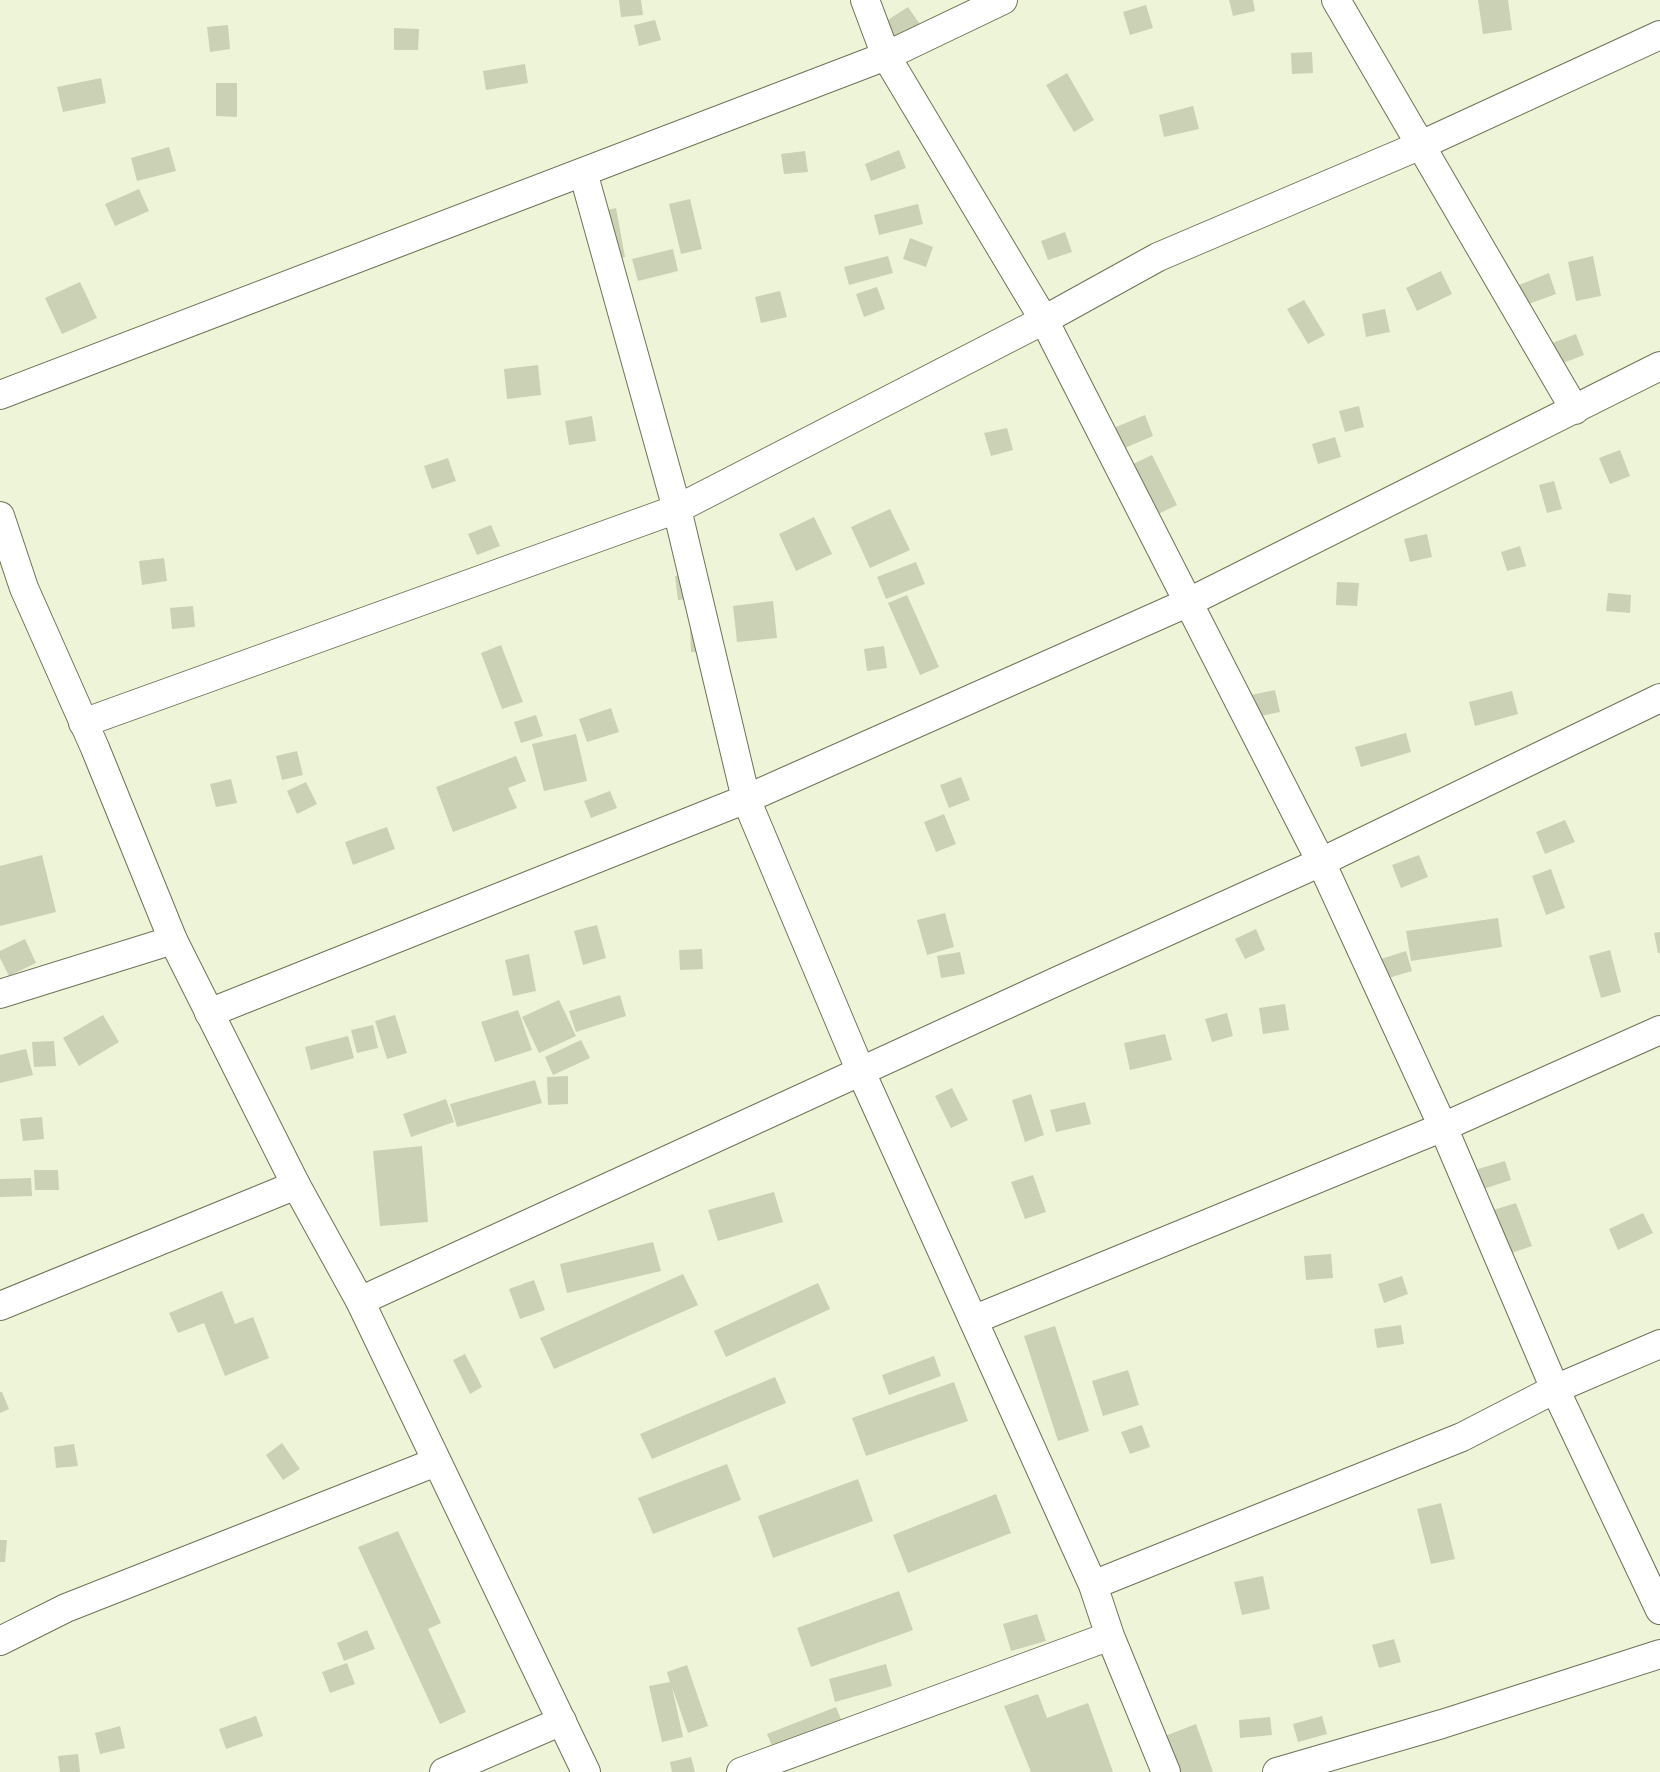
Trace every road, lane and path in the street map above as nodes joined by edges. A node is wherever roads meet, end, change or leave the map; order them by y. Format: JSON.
{"nodes":[{"id":1,"x":865,"y":0,"type":"edge"},
{"id":2,"x":1003,"y":0,"type":"edge"},
{"id":3,"x":1336,"y":0,"type":"edge"},
{"id":4,"x":1660,"y":35,"type":"edge"},
{"id":5,"x":886,"y":56,"type":"junction"},
{"id":6,"x":1420,"y":145,"type":"junction"},
{"id":7,"x":584,"y":172,"type":"junction"},
{"id":8,"x":1044,"y":320,"type":"junction"},
{"id":9,"x":1660,"y":366,"type":"edge"},
{"id":10,"x":0,"y":396,"type":"edge"},
{"id":11,"x":1575,"y":410,"type":"junction"},
{"id":12,"x":677,"y":510,"type":"junction"},
{"id":13,"x":0,"y":516,"type":"edge"},
{"id":14,"x":0,"y":551,"type":"edge"},
{"id":15,"x":24,"y":588,"type":"junction"},
{"id":16,"x":1189,"y":602,"type":"junction"},
{"id":17,"x":1660,"y":698,"type":"edge"},
{"id":18,"x":83,"y":723,"type":"junction"},
{"id":19,"x":746,"y":799,"type":"junction"},
{"id":20,"x":1321,"y":862,"type":"junction"},
{"id":21,"x":173,"y":940,"type":"junction"},
{"id":22,"x":0,"y":994,"type":"edge"},
{"id":23,"x":209,"y":1013,"type":"junction"},
{"id":24,"x":1660,"y":1030,"type":"edge"},
{"id":25,"x":861,"y":1072,"type":"junction"},
{"id":26,"x":1443,"y":1127,"type":"junction"},
{"id":27,"x":296,"y":1185,"type":"junction"},
{"id":28,"x":360,"y":1301,"type":"junction"},
{"id":29,"x":0,"y":1306,"type":"edge"},
{"id":30,"x":974,"y":1320,"type":"junction"},
{"id":31,"x":1660,"y":1344,"type":"edge"},
{"id":32,"x":1555,"y":1389,"type":"junction"},
{"id":33,"x":436,"y":1462,"type":"junction"},
{"id":34,"x":1092,"y":1585,"type":"junction"},
{"id":35,"x":1660,"y":1610,"type":"edge"},
{"id":36,"x":1110,"y":1636,"type":"junction"},
{"id":37,"x":0,"y":1641,"type":"edge"},
{"id":38,"x":1660,"y":1654,"type":"edge"},
{"id":39,"x":562,"y":1720,"type":"junction"},
{"id":40,"x":444,"y":1772,"type":"edge"},
{"id":41,"x":586,"y":1772,"type":"edge"},
{"id":42,"x":741,"y":1772,"type":"edge"},
{"id":43,"x":1166,"y":1772,"type":"edge"},
{"id":44,"x":1277,"y":1772,"type":"edge"}],
"edges":[{"from":1,"to":5,"type":"street"},
{"from":2,"to":5,"type":"street"},
{"from":3,"to":6,"type":"street"},
{"from":4,"to":6,"type":"street"},
{"from":5,"to":7,"type":"street"},
{"from":5,"to":8,"type":"street"},
{"from":6,"to":8,"type":"street"},
{"from":6,"to":11,"type":"street"},
{"from":7,"to":10,"type":"street"},
{"from":7,"to":12,"type":"street"},
{"from":8,"to":12,"type":"street"},
{"from":8,"to":16,"type":"street"},
{"from":9,"to":11,"type":"street"},
{"from":11,"to":16,"type":"street"},
{"from":12,"to":18,"type":"street"},
{"from":12,"to":19,"type":"street"},
{"from":13,"to":15,"type":"street"},
{"from":14,"to":15,"type":"street"},
{"from":15,"to":18,"type":"street"},
{"from":16,"to":19,"type":"street"},
{"from":16,"to":20,"type":"street"},
{"from":17,"to":20,"type":"street"},
{"from":18,"to":21,"type":"street"},
{"from":19,"to":23,"type":"street"},
{"from":19,"to":25,"type":"street"},
{"from":20,"to":25,"type":"street"},
{"from":20,"to":26,"type":"street"},
{"from":21,"to":22,"type":"street"},
{"from":21,"to":23,"type":"street"},
{"from":23,"to":27,"type":"street"},
{"from":24,"to":26,"type":"street"},
{"from":25,"to":28,"type":"street"},
{"from":25,"to":30,"type":"street"},
{"from":26,"to":30,"type":"street"},
{"from":26,"to":32,"type":"street"},
{"from":27,"to":28,"type":"street"},
{"from":27,"to":29,"type":"street"},
{"from":28,"to":33,"type":"street"},
{"from":30,"to":34,"type":"street"},
{"from":31,"to":32,"type":"street"},
{"from":32,"to":34,"type":"street"},
{"from":32,"to":35,"type":"street"},
{"from":33,"to":37,"type":"street"},
{"from":33,"to":39,"type":"street"},
{"from":34,"to":36,"type":"street"},
{"from":36,"to":42,"type":"street"},
{"from":36,"to":43,"type":"street"},
{"from":38,"to":44,"type":"street"},
{"from":39,"to":40,"type":"street"},
{"from":39,"to":41,"type":"street"}]}
